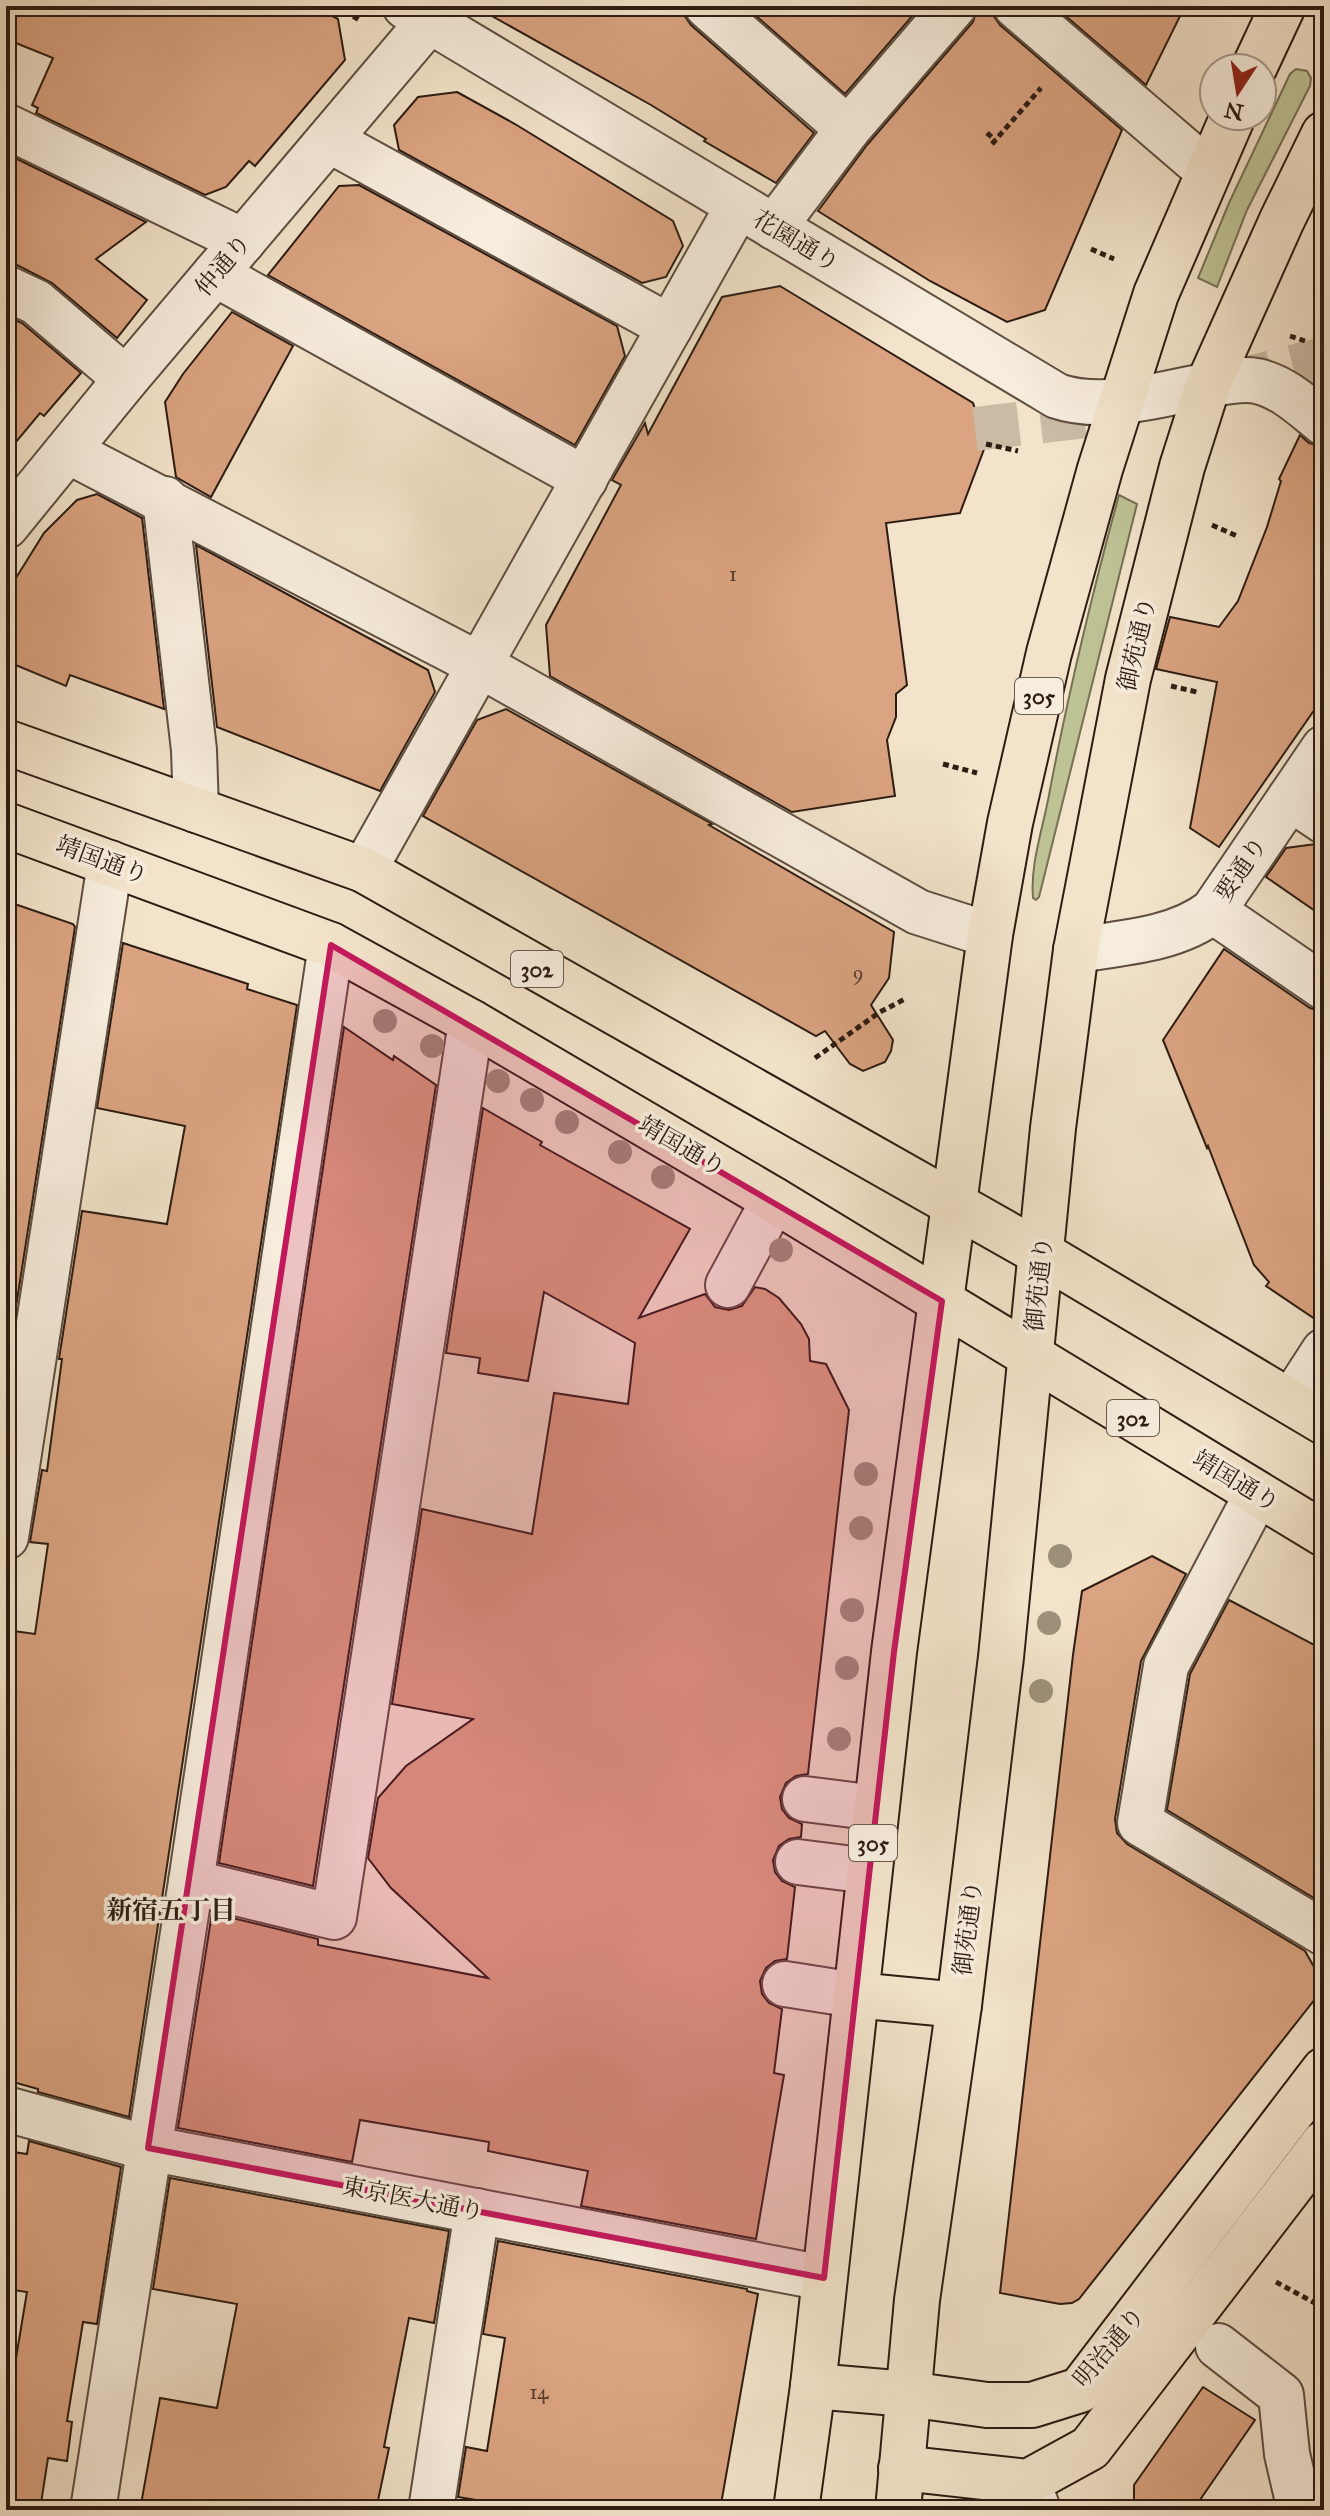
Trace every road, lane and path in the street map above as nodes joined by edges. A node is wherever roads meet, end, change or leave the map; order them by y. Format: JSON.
{"nodes":[{"id":1,"x":336,"y":6,"type":"edge"},
{"id":2,"x":707,"y":6,"type":"edge"},
{"id":3,"x":954,"y":6,"type":"edge"},
{"id":4,"x":1016,"y":6,"type":"edge"},
{"id":5,"x":1283,"y":6,"type":"edge"},
{"id":6,"x":425,"y":11,"type":"edge"},
{"id":7,"x":366,"y":23,"type":"dead end"},
{"id":8,"x":1261,"y":52,"type":"edge"},
{"id":9,"x":1029,"y":101,"type":"dead end"},
{"id":10,"x":6,"y":126,"type":"edge"},
{"id":11,"x":848,"y":129,"type":"junction"},
{"id":12,"x":1226,"y":132,"type":"edge"},
{"id":13,"x":987,"y":133,"type":"dead end"},
{"id":14,"x":1324,"y":134,"type":"edge"},
{"id":15,"x":329,"y":140,"type":"junction"},
{"id":16,"x":1208,"y":171,"type":"junction"},
{"id":17,"x":756,"y":217,"type":"junction"},
{"id":18,"x":243,"y":241,"type":"junction"},
{"id":19,"x":1091,"y":249,"type":"dead end"},
{"id":20,"x":1114,"y":259,"type":"dead end"},
{"id":21,"x":215,"y":274,"type":"junction"},
{"id":22,"x":6,"y":288,"type":"edge"},
{"id":23,"x":670,"y":327,"type":"junction"},
{"id":24,"x":1290,"y":336,"type":"dead end"},
{"id":25,"x":1305,"y":341,"type":"dead end"},
{"id":26,"x":126,"y":379,"type":"junction"},
{"id":27,"x":1208,"y":385,"type":"junction"},
{"id":28,"x":1123,"y":400,"type":"junction"},
{"id":29,"x":1324,"y":423,"type":"edge"},
{"id":30,"x":986,"y":444,"type":"dead end"},
{"id":31,"x":68,"y":451,"type":"junction"},
{"id":32,"x":1018,"y":451,"type":"dead end"},
{"id":33,"x":585,"y":479,"type":"junction"},
{"id":34,"x":165,"y":499,"type":"junction"},
{"id":35,"x":6,"y":526,"type":"edge"},
{"id":36,"x":480,"y":665,"type":"junction"},
{"id":37,"x":6,"y":742,"type":"edge"},
{"id":38,"x":1324,"y":748,"type":"edge"},
{"id":39,"x":196,"y":810,"type":"junction"},
{"id":40,"x":1307,"y":810,"type":"edge"},
{"id":41,"x":6,"y":825,"type":"edge"},
{"id":42,"x":110,"y":863,"type":"junction"},
{"id":43,"x":364,"y":870,"type":"junction"},
{"id":44,"x":1213,"y":911,"type":"junction"},
{"id":45,"x":990,"y":935,"type":"junction"},
{"id":46,"x":331,"y":945,"type":"junction"},
{"id":47,"x":1076,"y":950,"type":"junction"},
{"id":48,"x":1324,"y":987,"type":"edge"},
{"id":49,"x":905,"y":999,"type":"dead end"},
{"id":50,"x":471,"y":1022,"type":"junction"},
{"id":51,"x":815,"y":1058,"type":"dead end"},
{"id":52,"x":774,"y":1200,"type":"junction"},
{"id":53,"x":954,"y":1206,"type":"junction"},
{"id":54,"x":1042,"y":1254,"type":"junction"},
{"id":55,"x":728,"y":1285,"type":"dead end"},
{"id":56,"x":942,"y":1301,"type":"junction"},
{"id":57,"x":1324,"y":1351,"type":"edge"},
{"id":58,"x":1032,"y":1356,"type":"junction"},
{"id":59,"x":1307,"y":1412,"type":"edge"},
{"id":60,"x":1257,"y":1494,"type":"junction"},
{"id":61,"x":1324,"y":1534,"type":"edge"},
{"id":62,"x":6,"y":1537,"type":"edge"},
{"id":63,"x":805,"y":1799,"type":"dead end"},
{"id":64,"x":876,"y":1808,"type":"junction"},
{"id":65,"x":798,"y":1862,"type":"dead end"},
{"id":66,"x":869,"y":1871,"type":"junction"},
{"id":67,"x":191,"y":1882,"type":"junction"},
{"id":68,"x":1324,"y":1933,"type":"edge"},
{"id":69,"x":785,"y":1984,"type":"dead end"},
{"id":70,"x":855,"y":1995,"type":"junction"},
{"id":71,"x":959,"y":2005,"type":"junction"},
{"id":72,"x":1324,"y":2070,"type":"edge"},
{"id":73,"x":6,"y":2109,"type":"edge"},
{"id":74,"x":1324,"y":2143,"type":"edge"},
{"id":75,"x":148,"y":2148,"type":"junction"},
{"id":76,"x":477,"y":2211,"type":"junction"},
{"id":77,"x":1270,"y":2277,"type":"dead end"},
{"id":78,"x":824,"y":2278,"type":"junction"},
{"id":79,"x":1324,"y":2308,"type":"edge"},
{"id":80,"x":1218,"y":2346,"type":"dead end"},
{"id":81,"x":813,"y":2386,"type":"junction"},
{"id":82,"x":908,"y":2394,"type":"junction"},
{"id":83,"x":899,"y":2489,"type":"edge"},
{"id":84,"x":1033,"y":2496,"type":"edge"},
{"id":85,"x":93,"y":2510,"type":"edge"},
{"id":86,"x":431,"y":2510,"type":"edge"},
{"id":87,"x":796,"y":2510,"type":"edge"},
{"id":88,"x":1300,"y":2510,"type":"edge"}],
"edges":[{"from":1,"to":7,"type":"path"},
{"from":2,"to":11,"type":"street"},
{"from":3,"to":11,"type":"street"},
{"from":4,"to":16,"type":"street"},
{"from":5,"to":8,"type":"main road"},
{"from":6,"to":15,"type":"street","name":"仲通り"},
{"from":6,"to":17,"type":"street","name":"花園通り"},
{"from":9,"to":13,"type":"path"},
{"from":10,"to":18,"type":"street"},
{"from":11,"to":17,"type":"street"},
{"from":12,"to":16,"type":"main road","number":"305"},
{"from":14,"to":27,"type":"main road","name":"御苑通り"},
{"from":15,"to":18,"type":"street","name":"仲通り"},
{"from":15,"to":23,"type":"street"},
{"from":16,"to":28,"type":"main road","number":"305"},
{"from":17,"to":23,"type":"street"},
{"from":17,"to":28,"type":"street","name":"花園通り"},
{"from":18,"to":21,"type":"street","name":"仲通り"},
{"from":19,"to":20,"type":"path"},
{"from":21,"to":26,"type":"street","name":"仲通り"},
{"from":21,"to":33,"type":"street"},
{"from":22,"to":26,"type":"street"},
{"from":23,"to":33,"type":"street"},
{"from":24,"to":25,"type":"path"},
{"from":26,"to":31,"type":"street","name":"仲通り"},
{"from":27,"to":28,"type":"street","name":"花園通り"},
{"from":27,"to":29,"type":"street","name":"花園通り"},
{"from":27,"to":47,"type":"main road","name":"御苑通り"},
{"from":28,"to":45,"type":"main road","number":"305"},
{"from":30,"to":32,"type":"path"},
{"from":31,"to":34,"type":"street"},
{"from":31,"to":35,"type":"street","name":"仲通り"},
{"from":33,"to":36,"type":"street"},
{"from":34,"to":36,"type":"street"},
{"from":34,"to":39,"type":"street"},
{"from":36,"to":43,"type":"street"},
{"from":36,"to":45,"type":"street"},
{"from":37,"to":39,"type":"main road","number":"302"},
{"from":38,"to":40,"type":"street","name":"要通り"},
{"from":39,"to":43,"type":"main road","number":"302"},
{"from":40,"to":44,"type":"street","name":"要通り"},
{"from":41,"to":42,"type":"main road","name":"靖国通り","number":"302"},
{"from":42,"to":46,"type":"main road","name":"靖国通り","number":"302"},
{"from":42,"to":62,"type":"street"},
{"from":43,"to":53,"type":"main road","number":"302"},
{"from":44,"to":47,"type":"street","name":"要通り"},
{"from":44,"to":48,"type":"street"},
{"from":45,"to":53,"type":"main road","number":"305"},
{"from":46,"to":50,"type":"main road","name":"靖国通り","number":"302"},
{"from":46,"to":67,"type":"street"},
{"from":47,"to":54,"type":"main road","name":"御苑通り"},
{"from":49,"to":51,"type":"path"},
{"from":50,"to":52,"type":"main road","name":"靖国通り","number":"302"},
{"from":50,"to":67,"type":"street"},
{"from":52,"to":55,"type":"street"},
{"from":52,"to":56,"type":"main road","name":"靖国通り","number":"302"},
{"from":53,"to":54,"type":"main road","number":"302"},
{"from":53,"to":56,"type":"main road","number":"305"},
{"from":54,"to":58,"type":"main road","name":"御苑通り"},
{"from":54,"to":59,"type":"main road","number":"302"},
{"from":56,"to":58,"type":"main road","name":"靖国通り","number":"302"},
{"from":56,"to":64,"type":"main road","number":"305"},
{"from":57,"to":59,"type":"street"},
{"from":58,"to":60,"type":"main road","name":"靖国通り","number":"302"},
{"from":58,"to":71,"type":"main road","name":"御苑通り"},
{"from":60,"to":61,"type":"main road","name":"靖国通り","number":"302"},
{"from":60,"to":68,"type":"street"},
{"from":63,"to":64,"type":"street"},
{"from":64,"to":66,"type":"main road","number":"305"},
{"from":65,"to":66,"type":"street"},
{"from":66,"to":70,"type":"main road","number":"305"},
{"from":67,"to":75,"type":"street"},
{"from":69,"to":70,"type":"street"},
{"from":70,"to":71,"type":"main road"},
{"from":70,"to":78,"type":"main road","number":"305"},
{"from":71,"to":82,"type":"main road","name":"御苑通り"},
{"from":72,"to":82,"type":"main road","name":"明治通り"},
{"from":73,"to":75,"type":"street","name":"東京医大通り"},
{"from":74,"to":84,"type":"main road","name":"明治通り"},
{"from":75,"to":76,"type":"street","name":"東京医大通り"},
{"from":75,"to":85,"type":"street"},
{"from":76,"to":78,"type":"street","name":"東京医大通り"},
{"from":76,"to":86,"type":"street"},
{"from":77,"to":79,"type":"path"},
{"from":78,"to":81,"type":"main road","number":"305"},
{"from":80,"to":88,"type":"street"},
{"from":81,"to":82,"type":"main road","name":"明治通り"},
{"from":81,"to":87,"type":"main road","number":"305"},
{"from":82,"to":83,"type":"main road","name":"御苑通り"},
{"from":83,"to":84,"type":"main road","name":"明治通り"}]}
